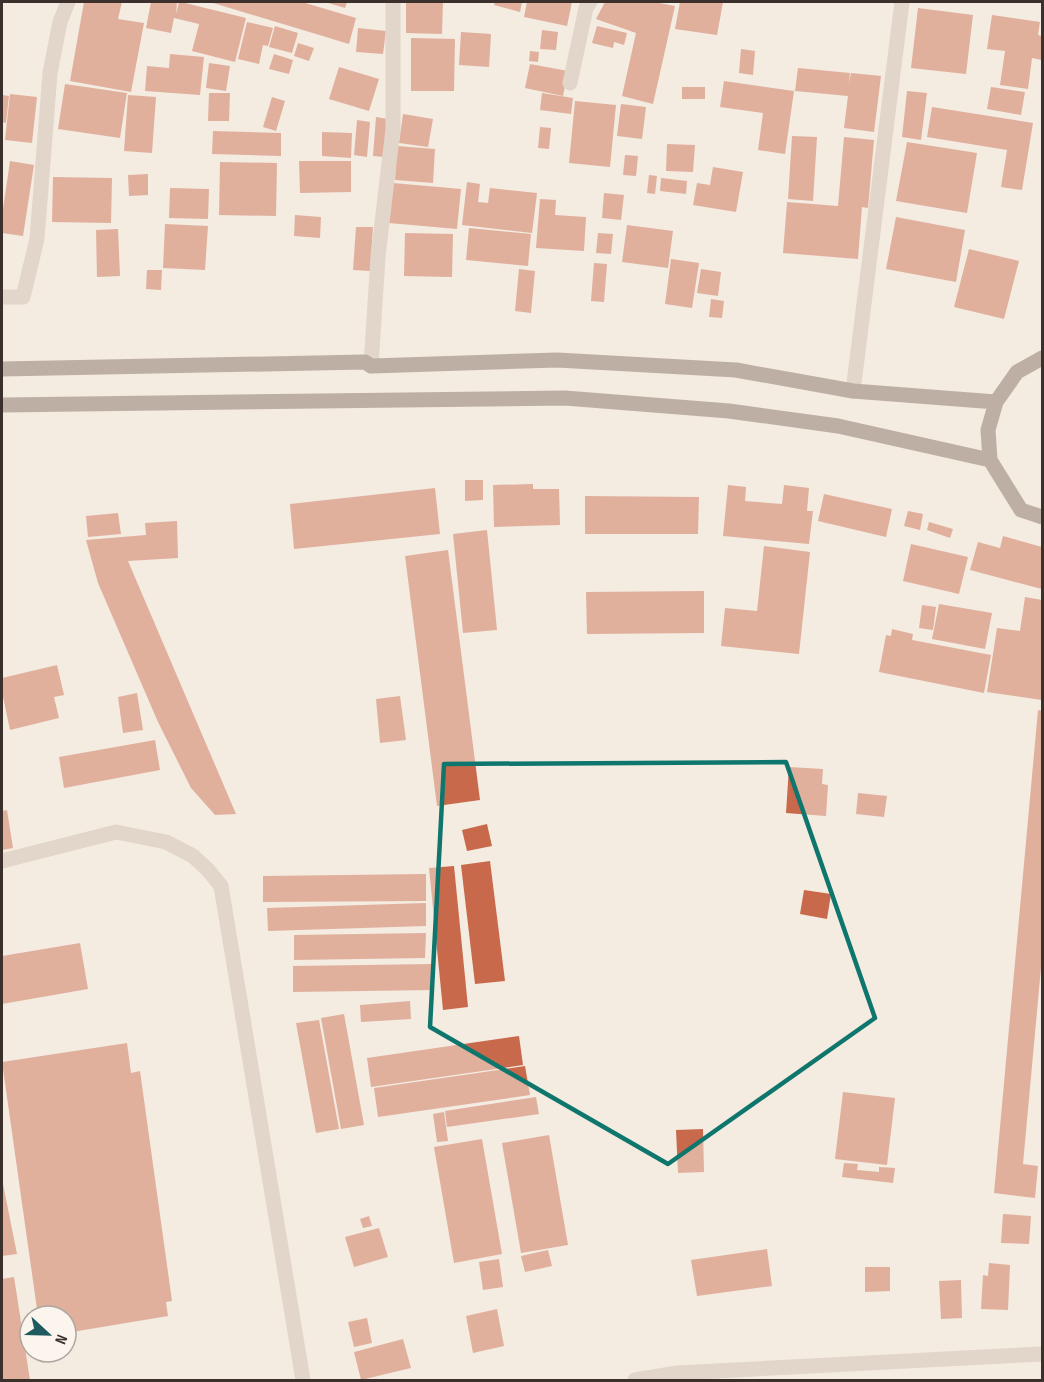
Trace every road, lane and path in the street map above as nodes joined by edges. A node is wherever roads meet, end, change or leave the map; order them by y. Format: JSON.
{"nodes":[{"id":1,"x":68,"y":2,"type":"edge"},
{"id":2,"x":393,"y":2,"type":"edge"},
{"id":3,"x":590,"y":2,"type":"edge"},
{"id":4,"x":902,"y":2,"type":"edge"},
{"id":5,"x":570,"y":83,"type":"dead end"},
{"id":6,"x":2,"y":297,"type":"edge"},
{"id":7,"x":1042,"y":358,"type":"edge"},
{"id":8,"x":371,"y":366,"type":"junction"},
{"id":9,"x":2,"y":369,"type":"edge"},
{"id":10,"x":853,"y":391,"type":"junction"},
{"id":11,"x":996,"y":402,"type":"junction"},
{"id":12,"x":2,"y":405,"type":"edge"},
{"id":13,"x":990,"y":460,"type":"junction"},
{"id":14,"x":1042,"y":517,"type":"edge"},
{"id":15,"x":2,"y":861,"type":"edge"},
{"id":16,"x":1042,"y":1354,"type":"edge"},
{"id":17,"x":303,"y":1380,"type":"edge"},
{"id":18,"x":635,"y":1380,"type":"edge"}],
"edges":[{"from":1,"to":6,"type":"street"},
{"from":2,"to":8,"type":"street"},
{"from":3,"to":5,"type":"street"},
{"from":4,"to":10,"type":"street"},
{"from":7,"to":11,"type":"main road"},
{"from":8,"to":9,"type":"main road"},
{"from":8,"to":10,"type":"main road"},
{"from":10,"to":11,"type":"main road"},
{"from":11,"to":13,"type":"main road"},
{"from":12,"to":13,"type":"main road"},
{"from":13,"to":14,"type":"main road"},
{"from":15,"to":17,"type":"street"},
{"from":16,"to":18,"type":"street"}]}
